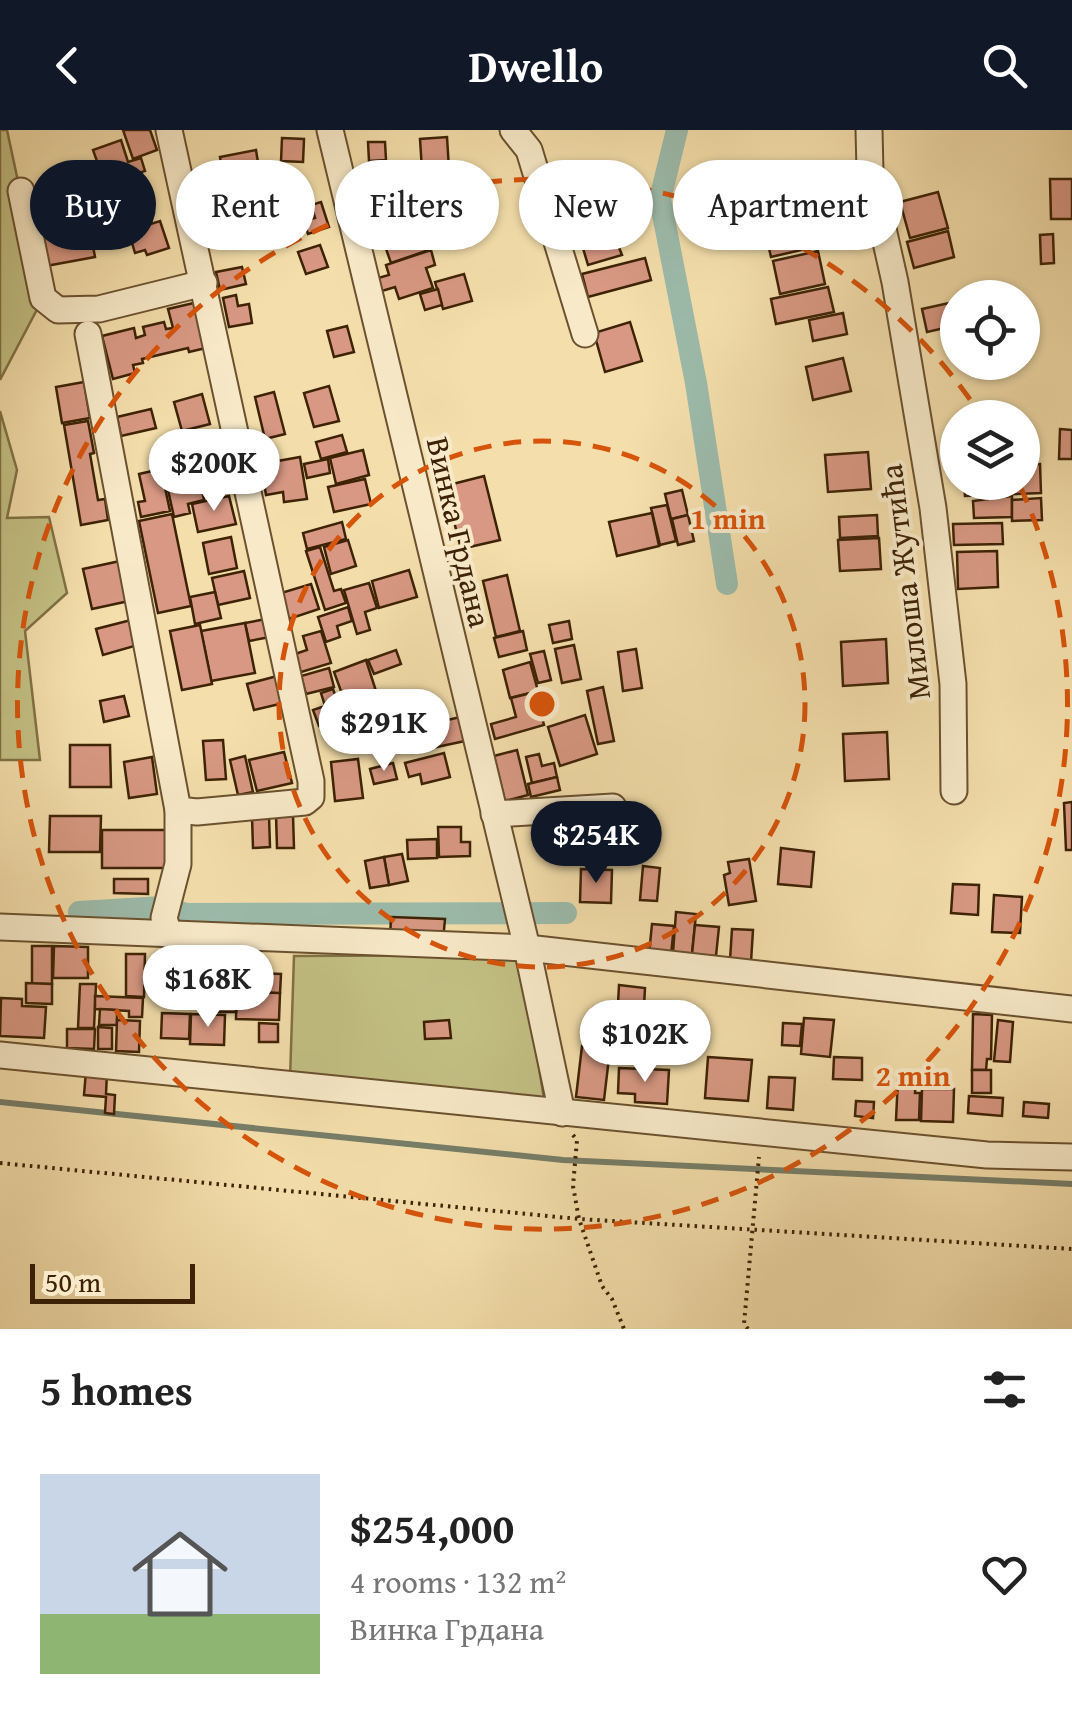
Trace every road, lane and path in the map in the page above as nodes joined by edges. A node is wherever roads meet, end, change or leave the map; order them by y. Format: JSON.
{"nodes":[{"id":1,"x":169,"y":130,"type":"edge"},
{"id":2,"x":330,"y":130,"type":"edge"},
{"id":3,"x":513,"y":130,"type":"edge"},
{"id":4,"x":869,"y":130,"type":"edge"},
{"id":5,"x":21,"y":190,"type":"dead end"},
{"id":6,"x":204,"y":283,"type":"junction"},
{"id":7,"x":88,"y":334,"type":"dead end"},
{"id":8,"x":585,"y":334,"type":"dead end"},
{"id":9,"x":954,"y":791,"type":"dead end"},
{"id":10,"x":613,"y":807,"type":"dead end"},
{"id":11,"x":178,"y":810,"type":"junction"},
{"id":12,"x":494,"y":814,"type":"junction"},
{"id":13,"x":0,"y":927,"type":"edge"},
{"id":14,"x":170,"y":935,"type":"junction"},
{"id":15,"x":527,"y":948,"type":"junction"},
{"id":16,"x":1072,"y":1009,"type":"edge"},
{"id":17,"x":0,"y":1055,"type":"edge"},
{"id":18,"x":562,"y":1114,"type":"junction"},
{"id":19,"x":762,"y":1132,"type":"junction"},
{"id":20,"x":1072,"y":1157,"type":"edge"},
{"id":21,"x":0,"y":1163,"type":"edge"},
{"id":22,"x":579,"y":1219,"type":"junction"},
{"id":23,"x":750,"y":1230,"type":"junction"},
{"id":24,"x":1072,"y":1250,"type":"edge"},
{"id":25,"x":624,"y":1329,"type":"edge"},
{"id":26,"x":748,"y":1329,"type":"edge"}],
"edges":[{"from":1,"to":6,"type":"street"},
{"from":2,"to":12,"type":"street","name":"Винка Грдана"},
{"from":3,"to":8,"type":"street"},
{"from":4,"to":9,"type":"street","name":"Милоша Жутића"},
{"from":5,"to":6,"type":"street"},
{"from":6,"to":11,"type":"street"},
{"from":7,"to":11,"type":"street"},
{"from":10,"to":12,"type":"street"},
{"from":11,"to":14,"type":"street"},
{"from":12,"to":15,"type":"street","name":"Винка Грдана"},
{"from":13,"to":14,"type":"street"},
{"from":14,"to":15,"type":"street"},
{"from":15,"to":16,"type":"street"},
{"from":15,"to":18,"type":"street","name":"Винка Грдана"},
{"from":17,"to":18,"type":"street"},
{"from":18,"to":19,"type":"street"},
{"from":18,"to":22,"type":"path"},
{"from":19,"to":20,"type":"street"},
{"from":19,"to":23,"type":"path"},
{"from":21,"to":22,"type":"path"},
{"from":22,"to":23,"type":"path"},
{"from":22,"to":25,"type":"path"},
{"from":23,"to":24,"type":"path"},
{"from":23,"to":26,"type":"path"}]}
